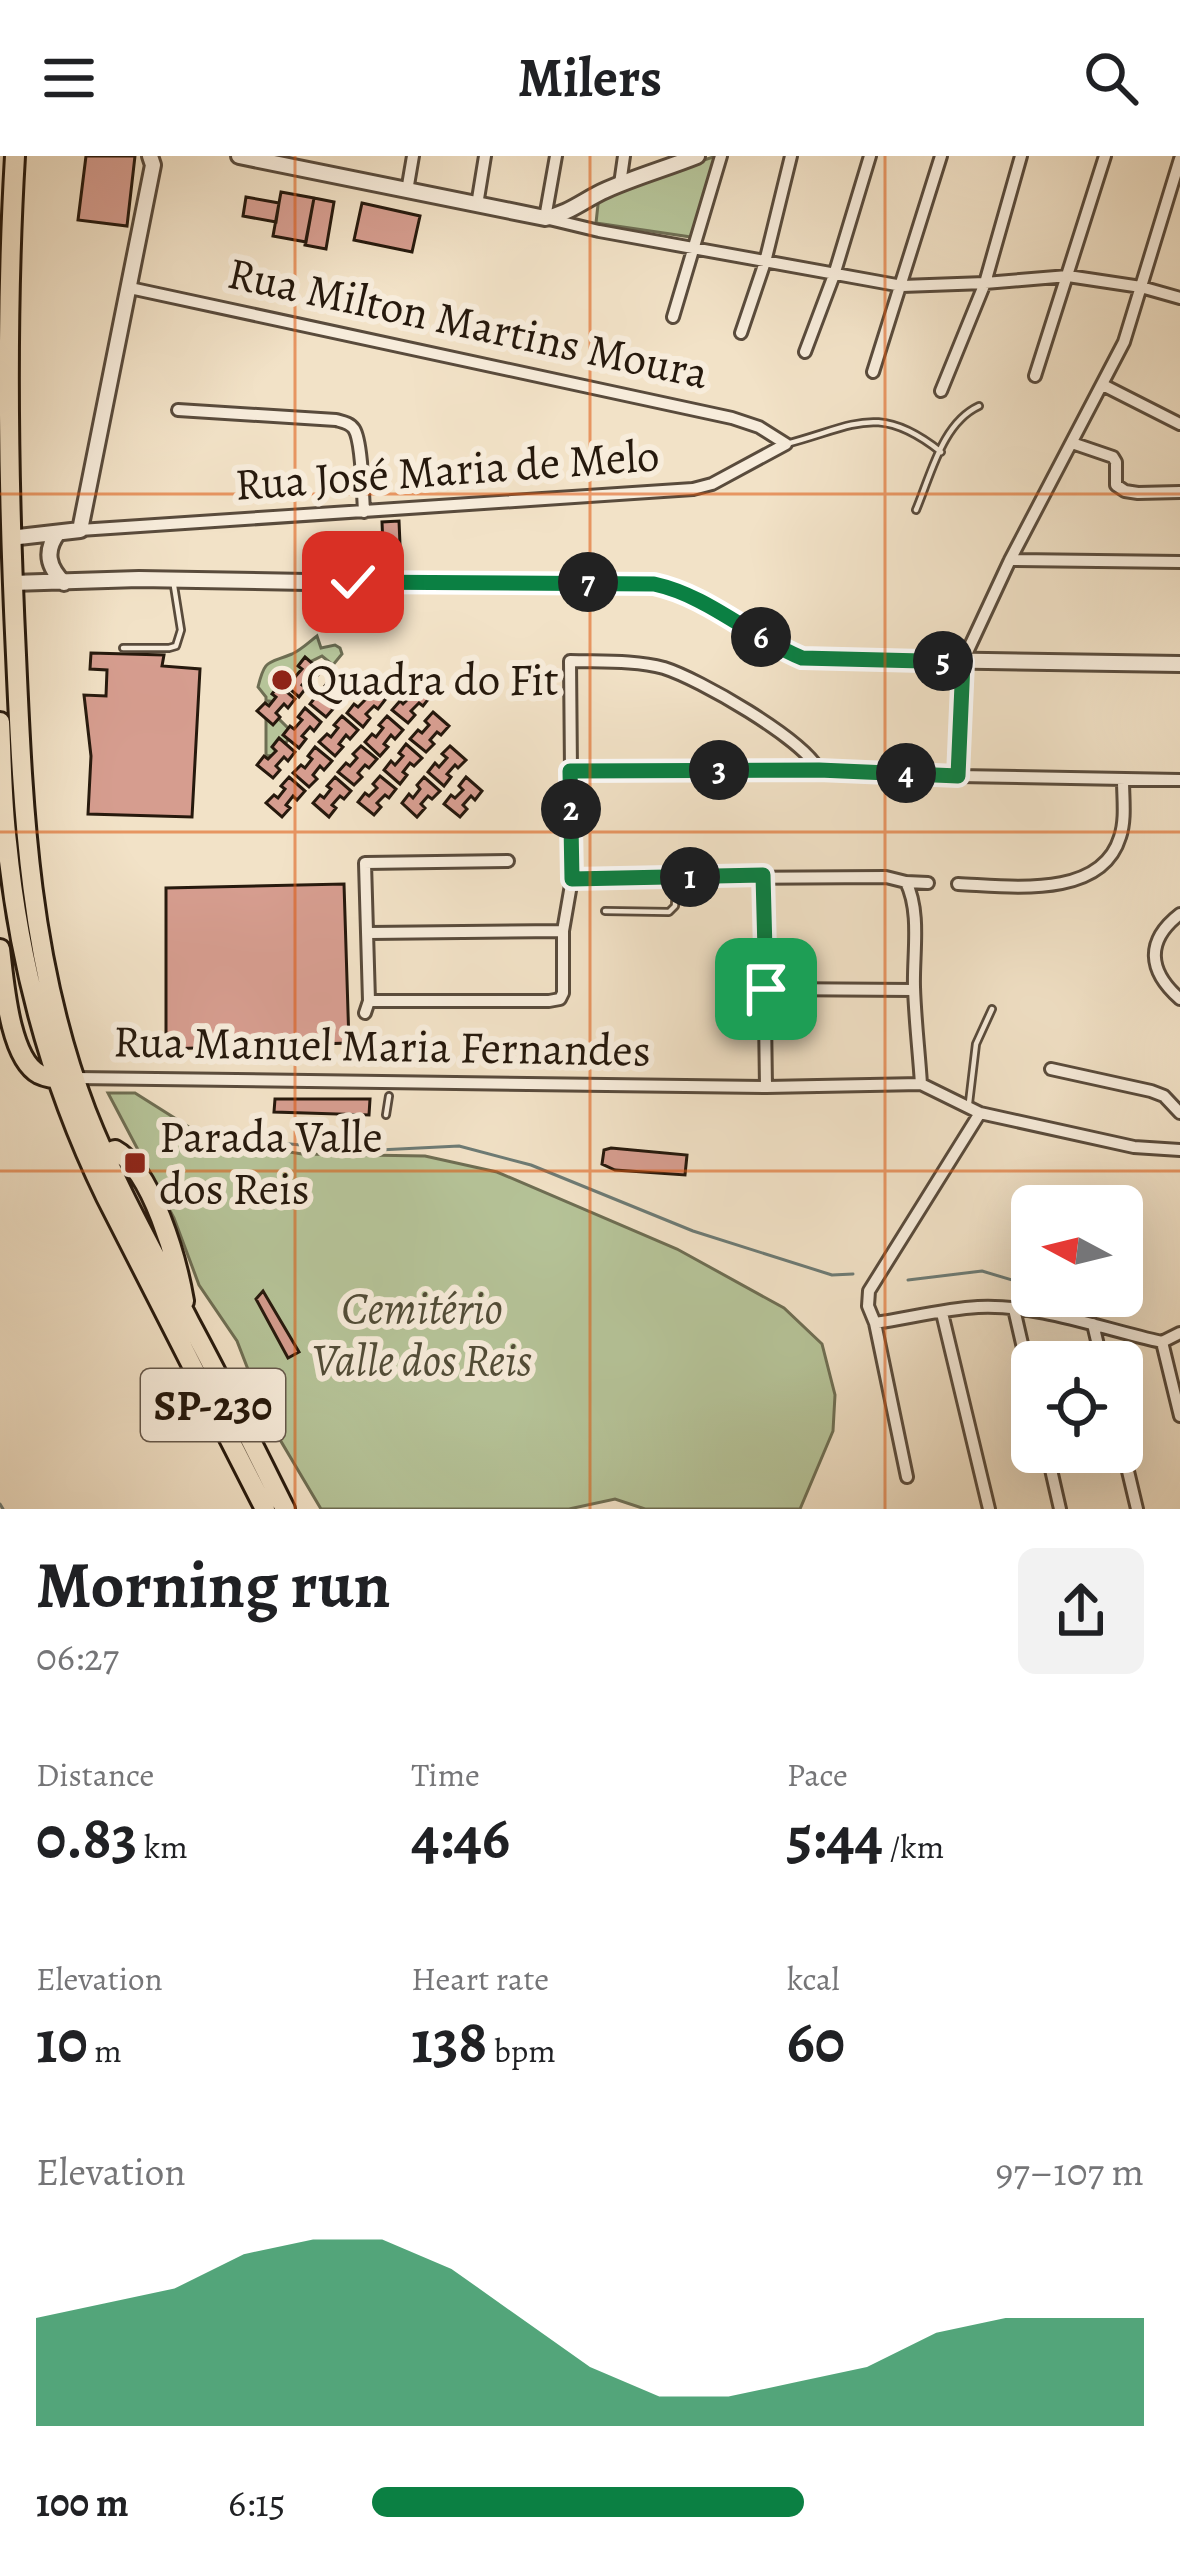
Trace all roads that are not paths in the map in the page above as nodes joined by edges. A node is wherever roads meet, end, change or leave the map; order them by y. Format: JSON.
{"nodes":[{"id":1,"x":15,"y":156,"type":"edge"},
{"id":2,"x":239,"y":156,"type":"edge"},
{"id":3,"x":413,"y":156,"type":"edge"},
{"id":4,"x":485,"y":156,"type":"edge"},
{"id":5,"x":556,"y":156,"type":"edge"},
{"id":6,"x":624,"y":156,"type":"edge"},
{"id":7,"x":722,"y":156,"type":"edge"},
{"id":8,"x":791,"y":156,"type":"edge"},
{"id":9,"x":870,"y":156,"type":"edge"},
{"id":10,"x":941,"y":156,"type":"edge"},
{"id":11,"x":1021,"y":156,"type":"edge"},
{"id":12,"x":1105,"y":156,"type":"edge"},
{"id":13,"x":694,"y":157,"type":"edge"},
{"id":14,"x":155,"y":159,"type":"edge"},
{"id":15,"x":1180,"y":159,"type":"edge"},
{"id":16,"x":620,"y":184,"type":"junction"},
{"id":17,"x":407,"y":191,"type":"junction"},
{"id":18,"x":477,"y":205,"type":"junction"},
{"id":19,"x":1166,"y":211,"type":"junction"},
{"id":20,"x":1180,"y":215,"type":"edge"},
{"id":21,"x":545,"y":218,"type":"junction"},
{"id":22,"x":694,"y":248,"type":"junction"},
{"id":23,"x":765,"y":262,"type":"junction"},
{"id":24,"x":834,"y":275,"type":"junction"},
{"id":25,"x":1068,"y":276,"type":"junction"},
{"id":26,"x":985,"y":283,"type":"junction"},
{"id":27,"x":902,"y":286,"type":"junction"},
{"id":28,"x":1141,"y":287,"type":"junction"},
{"id":29,"x":130,"y":288,"type":"junction"},
{"id":30,"x":1180,"y":298,"type":"edge"},
{"id":31,"x":673,"y":317,"type":"dead end"},
{"id":32,"x":742,"y":333,"type":"dead end"},
{"id":33,"x":805,"y":352,"type":"dead end"},
{"id":34,"x":873,"y":372,"type":"dead end"},
{"id":35,"x":1035,"y":376,"type":"dead end"},
{"id":36,"x":1103,"y":385,"type":"junction"},
{"id":37,"x":941,"y":391,"type":"dead end"},
{"id":38,"x":979,"y":406,"type":"dead end"},
{"id":39,"x":178,"y":410,"type":"dead end"},
{"id":40,"x":1180,"y":424,"type":"edge"},
{"id":41,"x":1072,"y":442,"type":"junction"},
{"id":42,"x":786,"y":444,"type":"junction"},
{"id":43,"x":941,"y":452,"type":"junction"},
{"id":44,"x":1180,"y":492,"type":"edge"},
{"id":45,"x":916,"y":510,"type":"dead end"},
{"id":46,"x":364,"y":512,"type":"junction"},
{"id":47,"x":80,"y":530,"type":"junction"},
{"id":48,"x":58,"y":533,"type":"junction"},
{"id":49,"x":10,"y":538,"type":"junction"},
{"id":50,"x":1010,"y":560,"type":"junction"},
{"id":51,"x":1180,"y":562,"type":"edge"},
{"id":52,"x":173,"y":580,"type":"junction"},
{"id":53,"x":12,"y":583,"type":"junction"},
{"id":54,"x":64,"y":583,"type":"junction"},
{"id":55,"x":123,"y":649,"type":"dead end"},
{"id":56,"x":963,"y":662,"type":"junction"},
{"id":57,"x":1180,"y":664,"type":"edge"},
{"id":58,"x":0,"y":722,"type":"edge"},
{"id":59,"x":819,"y":770,"type":"junction"},
{"id":60,"x":570,"y":771,"type":"junction"},
{"id":61,"x":958,"y":776,"type":"junction"},
{"id":62,"x":1123,"y":780,"type":"junction"},
{"id":63,"x":1180,"y":780,"type":"edge"},
{"id":64,"x":508,"y":861,"type":"dead end"},
{"id":65,"x":763,"y":875,"type":"junction"},
{"id":66,"x":676,"y":877,"type":"junction"},
{"id":67,"x":572,"y":879,"type":"junction"},
{"id":68,"x":906,"y":882,"type":"junction"},
{"id":69,"x":928,"y":883,"type":"dead end"},
{"id":70,"x":958,"y":884,"type":"dead end"},
{"id":71,"x":605,"y":911,"type":"dead end"},
{"id":72,"x":1180,"y":914,"type":"edge"},
{"id":73,"x":563,"y":931,"type":"junction"},
{"id":74,"x":368,"y":933,"type":"junction"},
{"id":75,"x":0,"y":949,"type":"edge"},
{"id":76,"x":766,"y":989,"type":"junction"},
{"id":77,"x":914,"y":990,"type":"junction"},
{"id":78,"x":1178,"y":995,"type":"edge"},
{"id":79,"x":992,"y":1009,"type":"dead end"},
{"id":80,"x":1051,"y":1069,"type":"dead end"},
{"id":81,"x":67,"y":1079,"type":"junction"},
{"id":82,"x":921,"y":1084,"type":"junction"},
{"id":83,"x":766,"y":1088,"type":"junction"},
{"id":84,"x":389,"y":1096,"type":"dead end"},
{"id":85,"x":974,"y":1111,"type":"junction"},
{"id":86,"x":1180,"y":1113,"type":"edge"},
{"id":87,"x":386,"y":1115,"type":"dead end"},
{"id":88,"x":1180,"y":1150,"type":"edge"},
{"id":89,"x":96,"y":1157,"type":"junction"},
{"id":90,"x":1011,"y":1309,"type":"edge"},
{"id":91,"x":942,"y":1312,"type":"junction"},
{"id":92,"x":1056,"y":1317,"type":"edge"},
{"id":93,"x":875,"y":1323,"type":"junction"},
{"id":94,"x":1093,"y":1324,"type":"junction"},
{"id":95,"x":1180,"y":1333,"type":"edge"},
{"id":96,"x":1097,"y":1341,"type":"edge"},
{"id":97,"x":1162,"y":1342,"type":"junction"},
{"id":98,"x":1180,"y":1416,"type":"edge"},
{"id":99,"x":1052,"y":1473,"type":"edge"},
{"id":100,"x":1128,"y":1473,"type":"edge"},
{"id":101,"x":907,"y":1477,"type":"dead end"},
{"id":102,"x":265,"y":1509,"type":"edge"},
{"id":103,"x":285,"y":1509,"type":"edge"},
{"id":104,"x":989,"y":1509,"type":"edge"},
{"id":105,"x":1060,"y":1509,"type":"edge"},
{"id":106,"x":1137,"y":1509,"type":"edge"}],
"edges":[{"from":1,"to":49,"type":"highway","number":"SP-230"},
{"from":2,"to":17,"type":"street"},
{"from":3,"to":17,"type":"street"},
{"from":4,"to":18,"type":"street"},
{"from":5,"to":21,"type":"street"},
{"from":6,"to":16,"type":"street"},
{"from":7,"to":22,"type":"street"},
{"from":8,"to":23,"type":"street"},
{"from":9,"to":24,"type":"street"},
{"from":10,"to":27,"type":"street"},
{"from":11,"to":26,"type":"street"},
{"from":12,"to":25,"type":"street"},
{"from":13,"to":16,"type":"street"},
{"from":14,"to":29,"type":"street"},
{"from":15,"to":19,"type":"street"},
{"from":16,"to":21,"type":"street"},
{"from":17,"to":18,"type":"street"},
{"from":18,"to":21,"type":"street"},
{"from":19,"to":20,"type":"street"},
{"from":19,"to":28,"type":"street"},
{"from":21,"to":22,"type":"street"},
{"from":22,"to":23,"type":"street"},
{"from":22,"to":31,"type":"street"},
{"from":23,"to":24,"type":"street"},
{"from":23,"to":32,"type":"street"},
{"from":24,"to":27,"type":"street"},
{"from":24,"to":33,"type":"street"},
{"from":25,"to":26,"type":"street"},
{"from":25,"to":28,"type":"street"},
{"from":25,"to":35,"type":"street"},
{"from":26,"to":27,"type":"street"},
{"from":26,"to":37,"type":"street"},
{"from":27,"to":34,"type":"street"},
{"from":28,"to":30,"type":"street"},
{"from":28,"to":36,"type":"street"},
{"from":29,"to":42,"type":"street","name":"Rua Milton Martins Moura"},
{"from":29,"to":47,"type":"street"},
{"from":36,"to":40,"type":"street"},
{"from":36,"to":41,"type":"street"},
{"from":38,"to":43,"type":"lane"},
{"from":39,"to":46,"type":"street"},
{"from":41,"to":44,"type":"street"},
{"from":41,"to":50,"type":"street"},
{"from":42,"to":43,"type":"lane","name":"Rua José Maria de Melo"},
{"from":42,"to":46,"type":"street","name":"Rua José Maria de Melo"},
{"from":43,"to":45,"type":"lane"},
{"from":46,"to":47,"type":"street","name":"Rua José Maria de Melo"},
{"from":47,"to":48,"type":"street","name":"Rua José Maria de Melo"},
{"from":48,"to":49,"type":"street","name":"Rua José Maria de Melo"},
{"from":48,"to":54,"type":"street"},
{"from":49,"to":53,"type":"highway","number":"SP-230"},
{"from":50,"to":51,"type":"street"},
{"from":50,"to":56,"type":"street"},
{"from":52,"to":54,"type":"street"},
{"from":52,"to":55,"type":"lane"},
{"from":52,"to":56,"type":"street"},
{"from":53,"to":54,"type":"street"},
{"from":53,"to":81,"type":"highway","number":"SP-230"},
{"from":56,"to":57,"type":"street"},
{"from":56,"to":61,"type":"street"},
{"from":58,"to":81,"type":"highway","number":"SP-230"},
{"from":59,"to":60,"type":"street"},
{"from":59,"to":60,"type":"street"},
{"from":59,"to":61,"type":"street"},
{"from":60,"to":67,"type":"street"},
{"from":61,"to":62,"type":"street"},
{"from":62,"to":63,"type":"street"},
{"from":62,"to":70,"type":"street"},
{"from":64,"to":74,"type":"street"},
{"from":65,"to":66,"type":"street"},
{"from":65,"to":68,"type":"street"},
{"from":65,"to":76,"type":"street"},
{"from":66,"to":67,"type":"street"},
{"from":66,"to":71,"type":"lane"},
{"from":67,"to":73,"type":"street"},
{"from":68,"to":69,"type":"street"},
{"from":68,"to":77,"type":"street"},
{"from":72,"to":78,"type":"street"},
{"from":73,"to":74,"type":"street"},
{"from":73,"to":74,"type":"street"},
{"from":75,"to":81,"type":"highway"},
{"from":76,"to":77,"type":"street"},
{"from":76,"to":83,"type":"street"},
{"from":77,"to":82,"type":"street"},
{"from":79,"to":85,"type":"lane"},
{"from":80,"to":86,"type":"street"},
{"from":81,"to":83,"type":"street","name":"Rua Manuel Maria Fernandes"},
{"from":81,"to":89,"type":"highway","number":"SP-230"},
{"from":81,"to":89,"type":"highway","number":"SP-230"},
{"from":82,"to":83,"type":"street","name":"Rua Manuel Maria Fernandes"},
{"from":82,"to":85,"type":"street","name":"Rua Manuel Maria Fernandes"},
{"from":84,"to":87,"type":"lane"},
{"from":85,"to":88,"type":"street","name":"Rua Manuel Maria Fernandes"},
{"from":85,"to":93,"type":"street"},
{"from":89,"to":102,"type":"highway","number":"SP-230"},
{"from":89,"to":103,"type":"highway","number":"SP-230"},
{"from":90,"to":91,"type":"street"},
{"from":91,"to":93,"type":"street"},
{"from":91,"to":104,"type":"street"},
{"from":92,"to":94,"type":"street"},
{"from":93,"to":101,"type":"street"},
{"from":94,"to":96,"type":"street"},
{"from":94,"to":97,"type":"street"},
{"from":95,"to":97,"type":"street"},
{"from":97,"to":98,"type":"street"},
{"from":99,"to":105,"type":"street"},
{"from":100,"to":106,"type":"street"}]}
